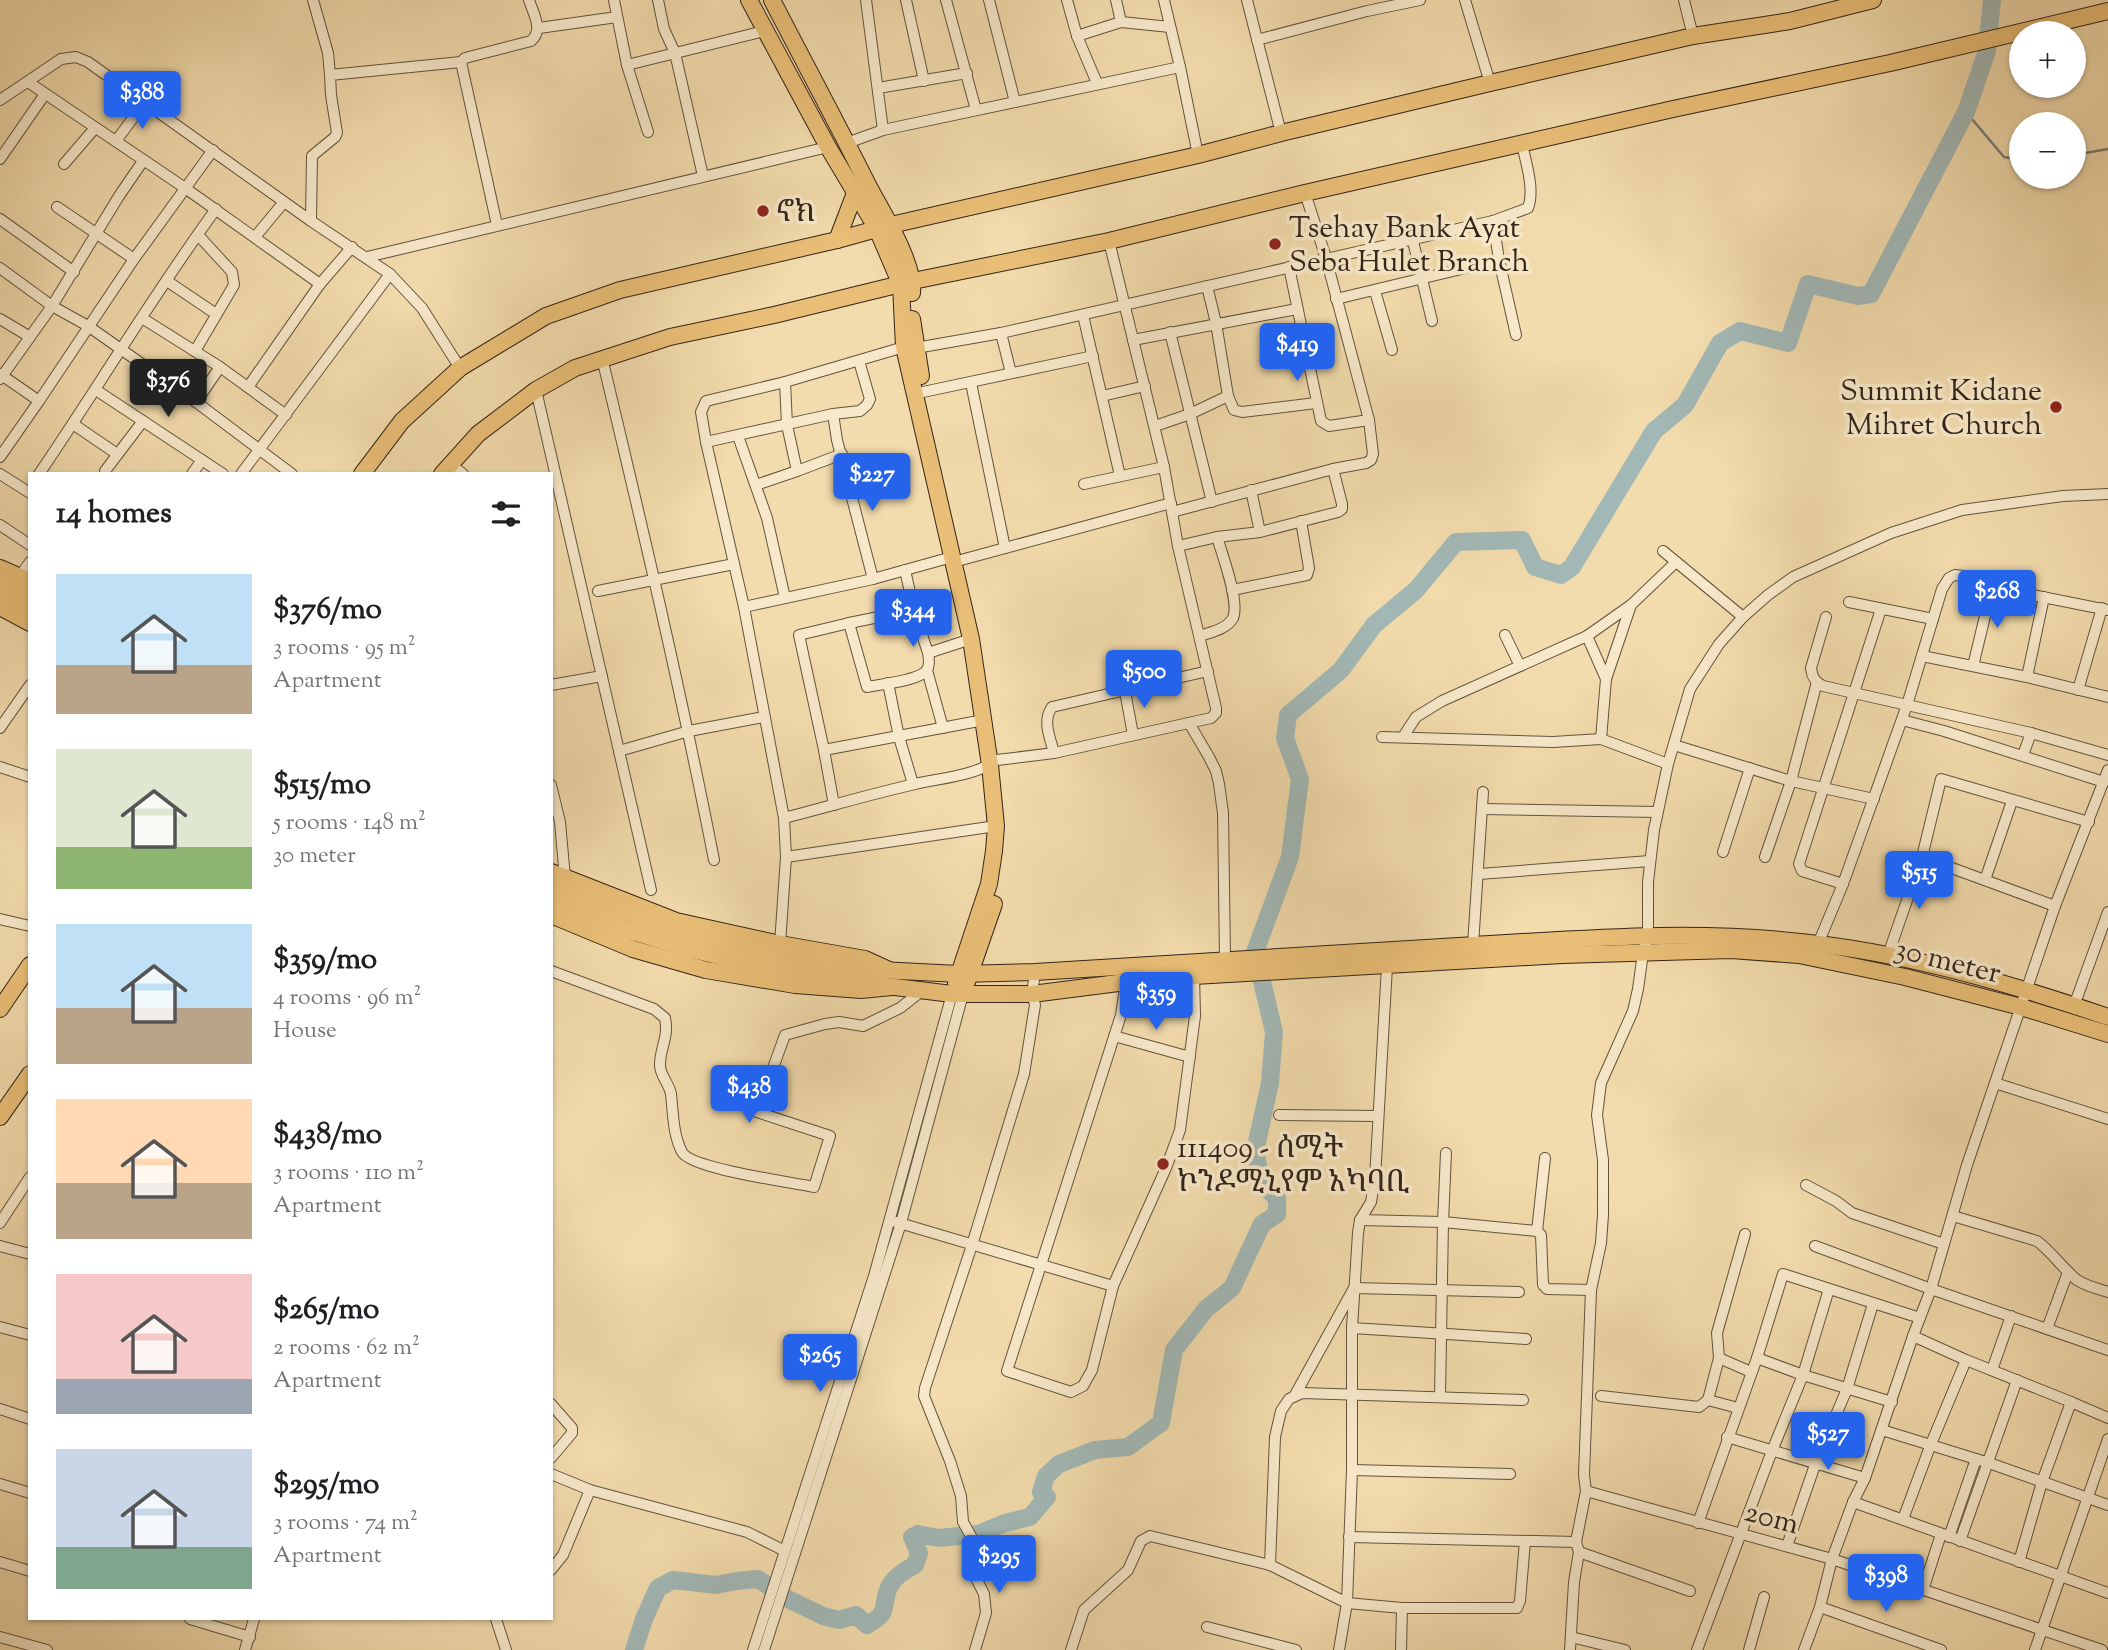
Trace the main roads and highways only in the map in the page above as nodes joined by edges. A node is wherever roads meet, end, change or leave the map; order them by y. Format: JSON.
{"nodes":[{"id":1,"x":749,"y":0,"type":"edge"},
{"id":2,"x":772,"y":0,"type":"edge"},
{"id":3,"x":1873,"y":0,"type":"edge"},
{"id":4,"x":2108,"y":11,"type":"edge"},
{"id":5,"x":855,"y":193,"type":"junction"},
{"id":6,"x":884,"y":227,"type":"junction"},
{"id":7,"x":837,"y":240,"type":"junction"},
{"id":8,"x":907,"y":283,"type":"junction"},
{"id":9,"x":910,"y":347,"type":"junction"},
{"id":10,"x":451,"y":471,"type":"edge"},
{"id":11,"x":364,"y":472,"type":"edge"},
{"id":12,"x":956,"y":558,"type":"junction"},
{"id":13,"x":9,"y":580,"type":"edge"},
{"id":14,"x":28,"y":593,"type":"edge"},
{"id":15,"x":28,"y":604,"type":"edge"},
{"id":16,"x":0,"y":607,"type":"edge"},
{"id":17,"x":28,"y":621,"type":"edge"},
{"id":18,"x":994,"y":762,"type":"junction"},
{"id":19,"x":556,"y":878,"type":"edge"},
{"id":20,"x":553,"y":900,"type":"edge"},
{"id":21,"x":553,"y":916,"type":"edge"},
{"id":22,"x":982,"y":942,"type":"junction"},
{"id":23,"x":1268,"y":965,"type":"junction"},
{"id":24,"x":1244,"y":966,"type":"junction"},
{"id":25,"x":28,"y":968,"type":"edge"},
{"id":26,"x":1002,"y":972,"type":"junction"},
{"id":27,"x":965,"y":974,"type":"junction"},
{"id":28,"x":859,"y":976,"type":"junction"},
{"id":29,"x":890,"y":978,"type":"junction"},
{"id":30,"x":957,"y":994,"type":"junction"},
{"id":31,"x":0,"y":1009,"type":"edge"},
{"id":32,"x":2108,"y":1017,"type":"edge"},
{"id":33,"x":2108,"y":1034,"type":"edge"},
{"id":34,"x":28,"y":1077,"type":"edge"},
{"id":35,"x":0,"y":1117,"type":"edge"}],
"edges":[{"from":1,"to":5,"type":"main road"},
{"from":2,"to":6,"type":"main road"},
{"from":3,"to":6,"type":"main road"},
{"from":4,"to":8,"type":"main road"},
{"from":5,"to":6,"type":"main road"},
{"from":5,"to":7,"type":"main road"},
{"from":6,"to":7,"type":"main road"},
{"from":6,"to":8,"type":"main road"},
{"from":7,"to":11,"type":"main road"},
{"from":8,"to":9,"type":"main road"},
{"from":8,"to":10,"type":"main road"},
{"from":9,"to":12,"type":"main road"},
{"from":9,"to":12,"type":"main road"},
{"from":12,"to":18,"type":"main road"},
{"from":12,"to":18,"type":"main road"},
{"from":13,"to":14,"type":"main road"},
{"from":13,"to":15,"type":"main road"},
{"from":16,"to":17,"type":"main road"},
{"from":18,"to":22,"type":"main road"},
{"from":18,"to":27,"type":"main road"},
{"from":19,"to":28,"type":"main road"},
{"from":19,"to":29,"type":"main road"},
{"from":20,"to":28,"type":"main road"},
{"from":21,"to":29,"type":"main road"},
{"from":22,"to":26,"type":"main road"},
{"from":22,"to":27,"type":"main road"},
{"from":23,"to":24,"type":"main road"},
{"from":23,"to":32,"type":"main road"},
{"from":23,"to":33,"type":"main road","name":"30 meter"},
{"from":24,"to":26,"type":"main road"},
{"from":24,"to":30,"type":"main road"},
{"from":25,"to":31,"type":"main road"},
{"from":26,"to":27,"type":"main road"},
{"from":27,"to":29,"type":"main road"},
{"from":27,"to":30,"type":"main road"},
{"from":28,"to":29,"type":"main road"},
{"from":29,"to":30,"type":"main road"},
{"from":34,"to":35,"type":"main road"}]}
